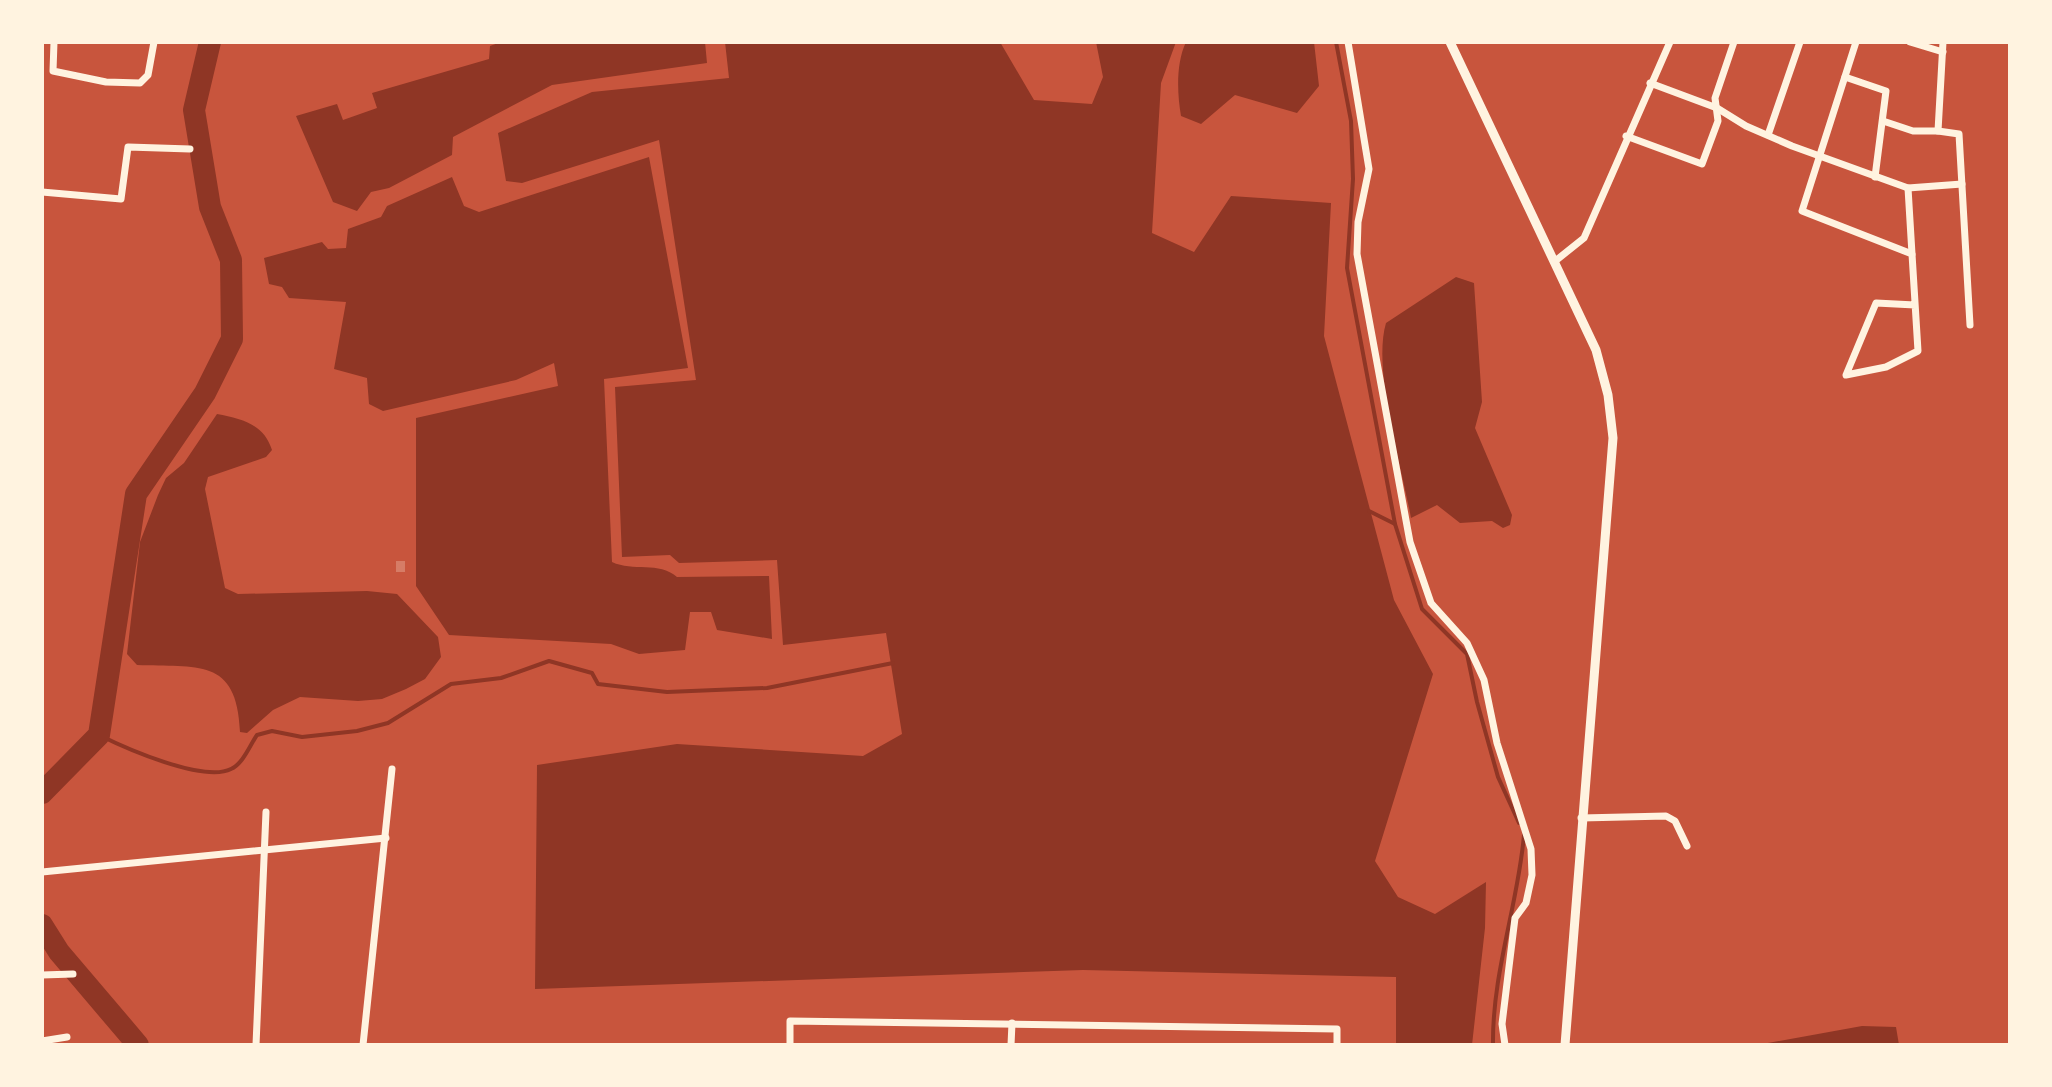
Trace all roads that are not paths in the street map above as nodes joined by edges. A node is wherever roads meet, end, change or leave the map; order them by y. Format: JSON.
{"nodes":[{"id":1,"x":54,"y":42,"type":"edge"},
{"id":2,"x":154,"y":42,"type":"edge"},
{"id":3,"x":1348,"y":42,"type":"edge"},
{"id":4,"x":1450,"y":42,"type":"edge"},
{"id":5,"x":1670,"y":42,"type":"edge"},
{"id":6,"x":1734,"y":42,"type":"edge"},
{"id":7,"x":1800,"y":42,"type":"edge"},
{"id":8,"x":1856,"y":42,"type":"edge"},
{"id":9,"x":1910,"y":42,"type":"edge"},
{"id":10,"x":1943,"y":42,"type":"edge"},
{"id":11,"x":1943,"y":52,"type":"junction"},
{"id":12,"x":1845,"y":77,"type":"junction"},
{"id":13,"x":1650,"y":83,"type":"junction"},
{"id":14,"x":1717,"y":108,"type":"junction"},
{"id":15,"x":1883,"y":121,"type":"junction"},
{"id":16,"x":1938,"y":131,"type":"junction"},
{"id":17,"x":1768,"y":135,"type":"junction"},
{"id":18,"x":1626,"y":136,"type":"junction"},
{"id":19,"x":190,"y":149,"type":"dead end"},
{"id":20,"x":1821,"y":155,"type":"junction"},
{"id":21,"x":1875,"y":177,"type":"junction"},
{"id":22,"x":1962,"y":184,"type":"junction"},
{"id":23,"x":1908,"y":188,"type":"junction"},
{"id":24,"x":42,"y":192,"type":"edge"},
{"id":25,"x":1912,"y":254,"type":"junction"},
{"id":26,"x":1554,"y":262,"type":"junction"},
{"id":27,"x":1915,"y":305,"type":"junction"},
{"id":28,"x":1970,"y":325,"type":"dead end"},
{"id":29,"x":392,"y":769,"type":"dead end"},
{"id":30,"x":266,"y":812,"type":"dead end"},
{"id":31,"x":1581,"y":818,"type":"junction"},
{"id":32,"x":386,"y":838,"type":"junction"},
{"id":33,"x":1687,"y":846,"type":"dead end"},
{"id":34,"x":265,"y":852,"type":"junction"},
{"id":35,"x":42,"y":872,"type":"edge"},
{"id":36,"x":73,"y":974,"type":"dead end"},
{"id":37,"x":42,"y":975,"type":"edge"},
{"id":38,"x":1012,"y":1023,"type":"junction"},
{"id":39,"x":67,"y":1037,"type":"dead end"},
{"id":40,"x":42,"y":1041,"type":"edge"},
{"id":41,"x":256,"y":1045,"type":"edge"},
{"id":42,"x":363,"y":1045,"type":"edge"},
{"id":43,"x":790,"y":1045,"type":"edge"},
{"id":44,"x":1011,"y":1045,"type":"edge"},
{"id":45,"x":1337,"y":1045,"type":"edge"},
{"id":46,"x":1505,"y":1045,"type":"edge"},
{"id":47,"x":1565,"y":1045,"type":"edge"}],
"edges":[{"from":1,"to":2,"type":"street"},
{"from":3,"to":46,"type":"street"},
{"from":4,"to":26,"type":"main road"},
{"from":5,"to":13,"type":"street"},
{"from":6,"to":14,"type":"street"},
{"from":7,"to":17,"type":"street"},
{"from":8,"to":12,"type":"street"},
{"from":9,"to":11,"type":"street"},
{"from":10,"to":11,"type":"street"},
{"from":11,"to":16,"type":"street"},
{"from":12,"to":15,"type":"street"},
{"from":12,"to":20,"type":"street"},
{"from":13,"to":14,"type":"street"},
{"from":13,"to":18,"type":"street"},
{"from":14,"to":17,"type":"street"},
{"from":14,"to":18,"type":"street"},
{"from":15,"to":16,"type":"street"},
{"from":15,"to":21,"type":"street"},
{"from":16,"to":22,"type":"street"},
{"from":17,"to":20,"type":"street"},
{"from":18,"to":26,"type":"street"},
{"from":19,"to":24,"type":"street"},
{"from":20,"to":21,"type":"street"},
{"from":20,"to":25,"type":"street"},
{"from":21,"to":23,"type":"street"},
{"from":22,"to":23,"type":"street"},
{"from":22,"to":28,"type":"street"},
{"from":23,"to":25,"type":"street"},
{"from":25,"to":27,"type":"street"},
{"from":26,"to":31,"type":"main road"},
{"from":27,"to":27,"type":"street"},
{"from":29,"to":32,"type":"street"},
{"from":30,"to":34,"type":"street"},
{"from":31,"to":33,"type":"street"},
{"from":31,"to":47,"type":"main road"},
{"from":32,"to":34,"type":"street"},
{"from":32,"to":42,"type":"street"},
{"from":34,"to":35,"type":"street"},
{"from":34,"to":41,"type":"street"},
{"from":36,"to":37,"type":"street"},
{"from":38,"to":43,"type":"street"},
{"from":38,"to":44,"type":"street"},
{"from":38,"to":45,"type":"street"},
{"from":39,"to":40,"type":"street"}]}
